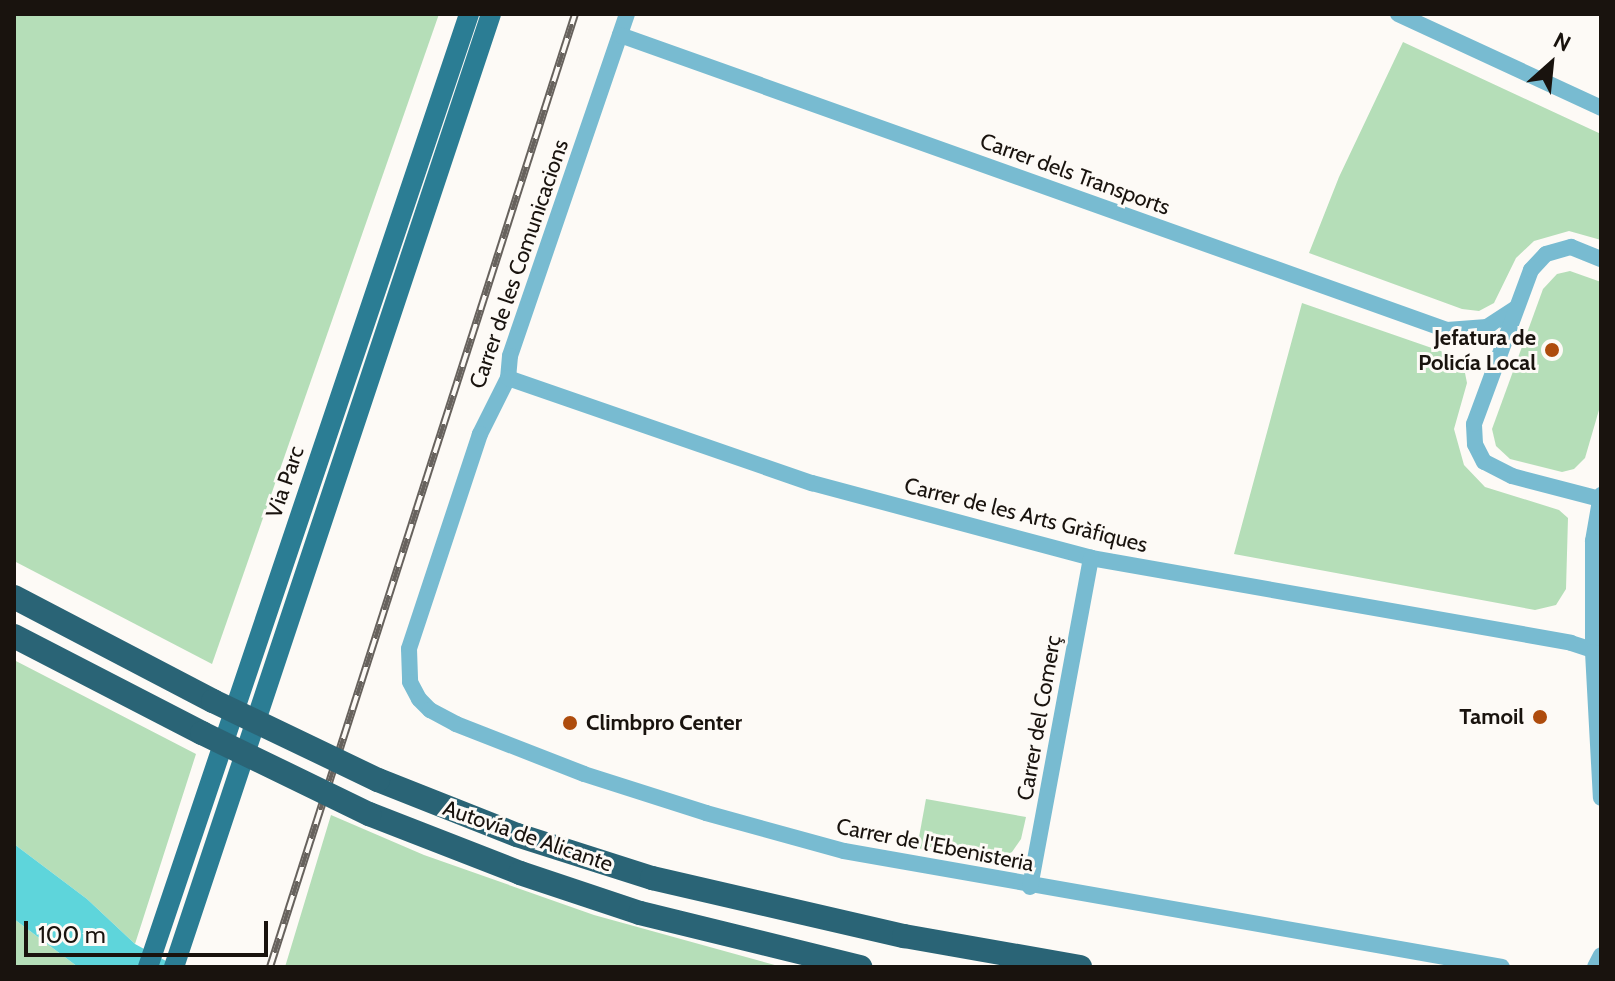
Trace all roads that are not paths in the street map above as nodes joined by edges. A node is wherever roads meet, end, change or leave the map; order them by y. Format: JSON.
{"nodes":[{"id":1,"x":469,"y":14,"type":"edge"},
{"id":2,"x":491,"y":14,"type":"edge"},
{"id":3,"x":627,"y":14,"type":"edge"},
{"id":4,"x":1398,"y":14,"type":"edge"},
{"id":5,"x":620,"y":35,"type":"junction"},
{"id":6,"x":1601,"y":108,"type":"edge"},
{"id":7,"x":1601,"y":259,"type":"edge"},
{"id":8,"x":1515,"y":309,"type":"junction"},
{"id":9,"x":508,"y":378,"type":"junction"},
{"id":10,"x":1601,"y":497,"type":"edge"},
{"id":11,"x":1091,"y":558,"type":"junction"},
{"id":12,"x":14,"y":597,"type":"edge"},
{"id":13,"x":14,"y":636,"type":"edge"},
{"id":14,"x":1597,"y":653,"type":"edge"},
{"id":15,"x":407,"y":664,"type":"joint"},
{"id":16,"x":1601,"y":798,"type":"edge"},
{"id":17,"x":1030,"y":887,"type":"junction"},
{"id":18,"x":1601,"y":955,"type":"edge"},
{"id":19,"x":148,"y":967,"type":"edge"},
{"id":20,"x":174,"y":967,"type":"edge"},
{"id":21,"x":860,"y":967,"type":"edge"},
{"id":22,"x":1080,"y":967,"type":"edge"},
{"id":23,"x":1502,"y":967,"type":"edge"},
{"id":24,"x":1595,"y":967,"type":"edge"}],
"edges":[{"from":1,"to":19,"type":"main road","name":"Via Parc"},
{"from":2,"to":20,"type":"main road","name":"Via Parc"},
{"from":3,"to":5,"type":"street","name":"Carrer de les Comunicacions"},
{"from":4,"to":6,"type":"street"},
{"from":5,"to":8,"type":"street","name":"Carrer dels Transports"},
{"from":5,"to":9,"type":"street","name":"Carrer de les Comunicacions"},
{"from":7,"to":8,"type":"street"},
{"from":8,"to":10,"type":"street"},
{"from":9,"to":11,"type":"street","name":"Carrer de les Arts Gràfiques"},
{"from":9,"to":15,"type":"street","name":"Carrer de les Comunicacions"},
{"from":10,"to":14,"type":"street"},
{"from":11,"to":14,"type":"street","name":"Carrer de les Arts Gràfiques"},
{"from":11,"to":17,"type":"street","name":"Carrer del Comerç"},
{"from":12,"to":22,"type":"highway","name":"Autovía de Alicante","bridge":true},
{"from":13,"to":21,"type":"highway","name":"Autovía de Alicante","bridge":true},
{"from":14,"to":16,"type":"street"},
{"from":15,"to":17,"type":"street","name":"Carrer de l'Ebenisteria"},
{"from":17,"to":23,"type":"street","name":"Carrer de l'Ebenisteria"},
{"from":18,"to":24,"type":"street"}]}
